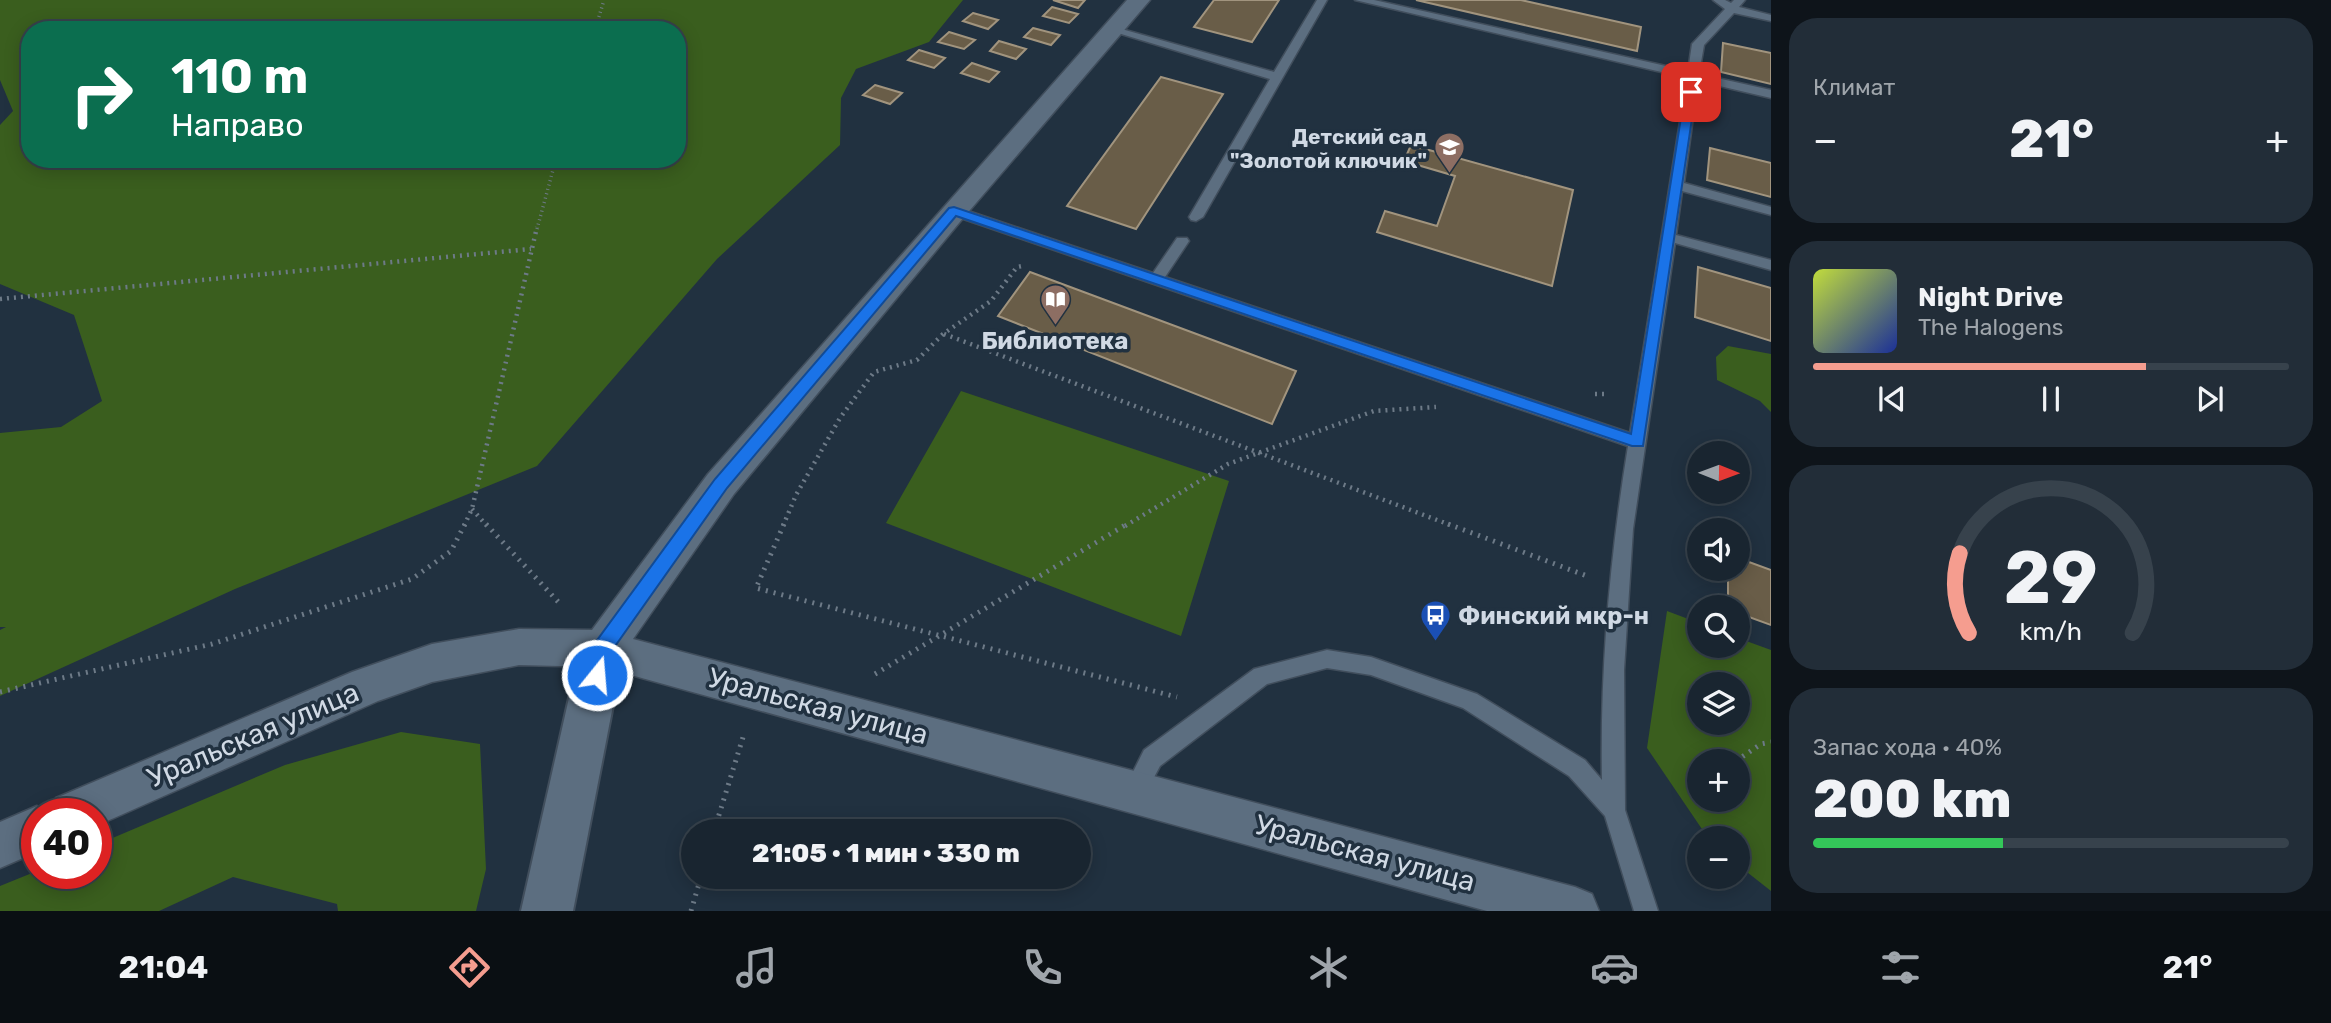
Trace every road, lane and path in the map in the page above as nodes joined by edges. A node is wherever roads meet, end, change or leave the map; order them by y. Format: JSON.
{"nodes":[{"id":1,"x":604,"y":0,"type":"edge"},
{"id":2,"x":1139,"y":0,"type":"edge"},
{"id":3,"x":1322,"y":0,"type":"edge"},
{"id":4,"x":1360,"y":0,"type":"edge"},
{"id":5,"x":1730,"y":3,"type":"edge"},
{"id":6,"x":1771,"y":18,"type":"edge"},
{"id":7,"x":598,"y":21,"type":"edge"},
{"id":8,"x":1114,"y":30,"type":"junction"},
{"id":9,"x":1693,"y":75,"type":"junction"},
{"id":10,"x":1278,"y":77,"type":"junction"},
{"id":11,"x":1771,"y":94,"type":"edge"},
{"id":12,"x":554,"y":168,"type":"edge"},
{"id":13,"x":1676,"y":185,"type":"junction"},
{"id":14,"x":954,"y":211,"type":"junction"},
{"id":15,"x":1771,"y":211,"type":"edge"},
{"id":16,"x":1196,"y":217,"type":"dead end"},
{"id":17,"x":1668,"y":237,"type":"junction"},
{"id":18,"x":1182,"y":241,"type":"dead end"},
{"id":19,"x":531,"y":249,"type":"junction"},
{"id":20,"x":1093,"y":258,"type":"junction"},
{"id":21,"x":1771,"y":265,"type":"edge"},
{"id":22,"x":1156,"y":279,"type":"junction"},
{"id":23,"x":0,"y":299,"type":"edge"},
{"id":24,"x":943,"y":334,"type":"junction"},
{"id":25,"x":1607,"y":394,"type":"dead end"},
{"id":26,"x":1594,"y":395,"type":"dead end"},
{"id":27,"x":1438,"y":407,"type":"dead end"},
{"id":28,"x":1637,"y":442,"type":"junction"},
{"id":29,"x":1260,"y":453,"type":"junction"},
{"id":30,"x":472,"y":509,"type":"junction"},
{"id":31,"x":1617,"y":588,"type":"junction"},
{"id":32,"x":939,"y":636,"type":"junction"},
{"id":33,"x":602,"y":649,"type":"junction"},
{"id":34,"x":874,"y":674,"type":"dead end"},
{"id":35,"x":0,"y":692,"type":"edge"},
{"id":36,"x":1218,"y":707,"type":"junction"},
{"id":37,"x":744,"y":734,"type":"dead end"},
{"id":38,"x":1771,"y":741,"type":"edge"},
{"id":39,"x":1750,"y":751,"type":"edge"},
{"id":40,"x":1135,"y":790,"type":"junction"},
{"id":41,"x":109,"y":798,"type":"edge"},
{"id":42,"x":1614,"y":810,"type":"junction"},
{"id":43,"x":718,"y":819,"type":"edge"},
{"id":44,"x":21,"y":836,"type":"edge"},
{"id":45,"x":0,"y":845,"type":"edge"},
{"id":46,"x":697,"y":889,"type":"edge"},
{"id":47,"x":547,"y":911,"type":"edge"},
{"id":48,"x":691,"y":911,"type":"edge"},
{"id":49,"x":1575,"y":911,"type":"edge"},
{"id":50,"x":1646,"y":911,"type":"edge"}],
"edges":[{"from":1,"to":7,"type":"path"},
{"from":2,"to":8,"type":"street"},
{"from":3,"to":10,"type":"lane"},
{"from":4,"to":9,"type":"lane"},
{"from":5,"to":6,"type":"lane"},
{"from":5,"to":9,"type":"lane"},
{"from":8,"to":10,"type":"lane"},
{"from":8,"to":14,"type":"street"},
{"from":9,"to":11,"type":"lane"},
{"from":9,"to":13,"type":"lane"},
{"from":10,"to":16,"type":"lane"},
{"from":12,"to":19,"type":"path"},
{"from":13,"to":15,"type":"lane"},
{"from":13,"to":17,"type":"lane"},
{"from":14,"to":20,"type":"lane"},
{"from":14,"to":33,"type":"street"},
{"from":17,"to":21,"type":"lane"},
{"from":17,"to":28,"type":"lane"},
{"from":18,"to":22,"type":"lane"},
{"from":19,"to":23,"type":"path"},
{"from":19,"to":30,"type":"path"},
{"from":20,"to":22,"type":"lane"},
{"from":20,"to":24,"type":"path"},
{"from":22,"to":28,"type":"lane"},
{"from":24,"to":29,"type":"path"},
{"from":24,"to":32,"type":"path"},
{"from":25,"to":26,"type":"path"},
{"from":27,"to":29,"type":"path"},
{"from":28,"to":31,"type":"lane"},
{"from":29,"to":31,"type":"path"},
{"from":29,"to":32,"type":"path"},
{"from":30,"to":33,"type":"path"},
{"from":30,"to":35,"type":"path"},
{"from":31,"to":42,"type":"lane"},
{"from":32,"to":34,"type":"path"},
{"from":32,"to":36,"type":"path"},
{"from":33,"to":40,"type":"street","name":"Уральская улица"},
{"from":33,"to":41,"type":"street","name":"Уральская улица"},
{"from":33,"to":47,"type":"street"},
{"from":36,"to":40,"type":"lane"},
{"from":36,"to":42,"type":"lane"},
{"from":37,"to":43,"type":"path"},
{"from":38,"to":39,"type":"path"},
{"from":40,"to":49,"type":"street","name":"Уральская улица"},
{"from":42,"to":50,"type":"lane"},
{"from":44,"to":45,"type":"street"},
{"from":46,"to":48,"type":"path"}]}
